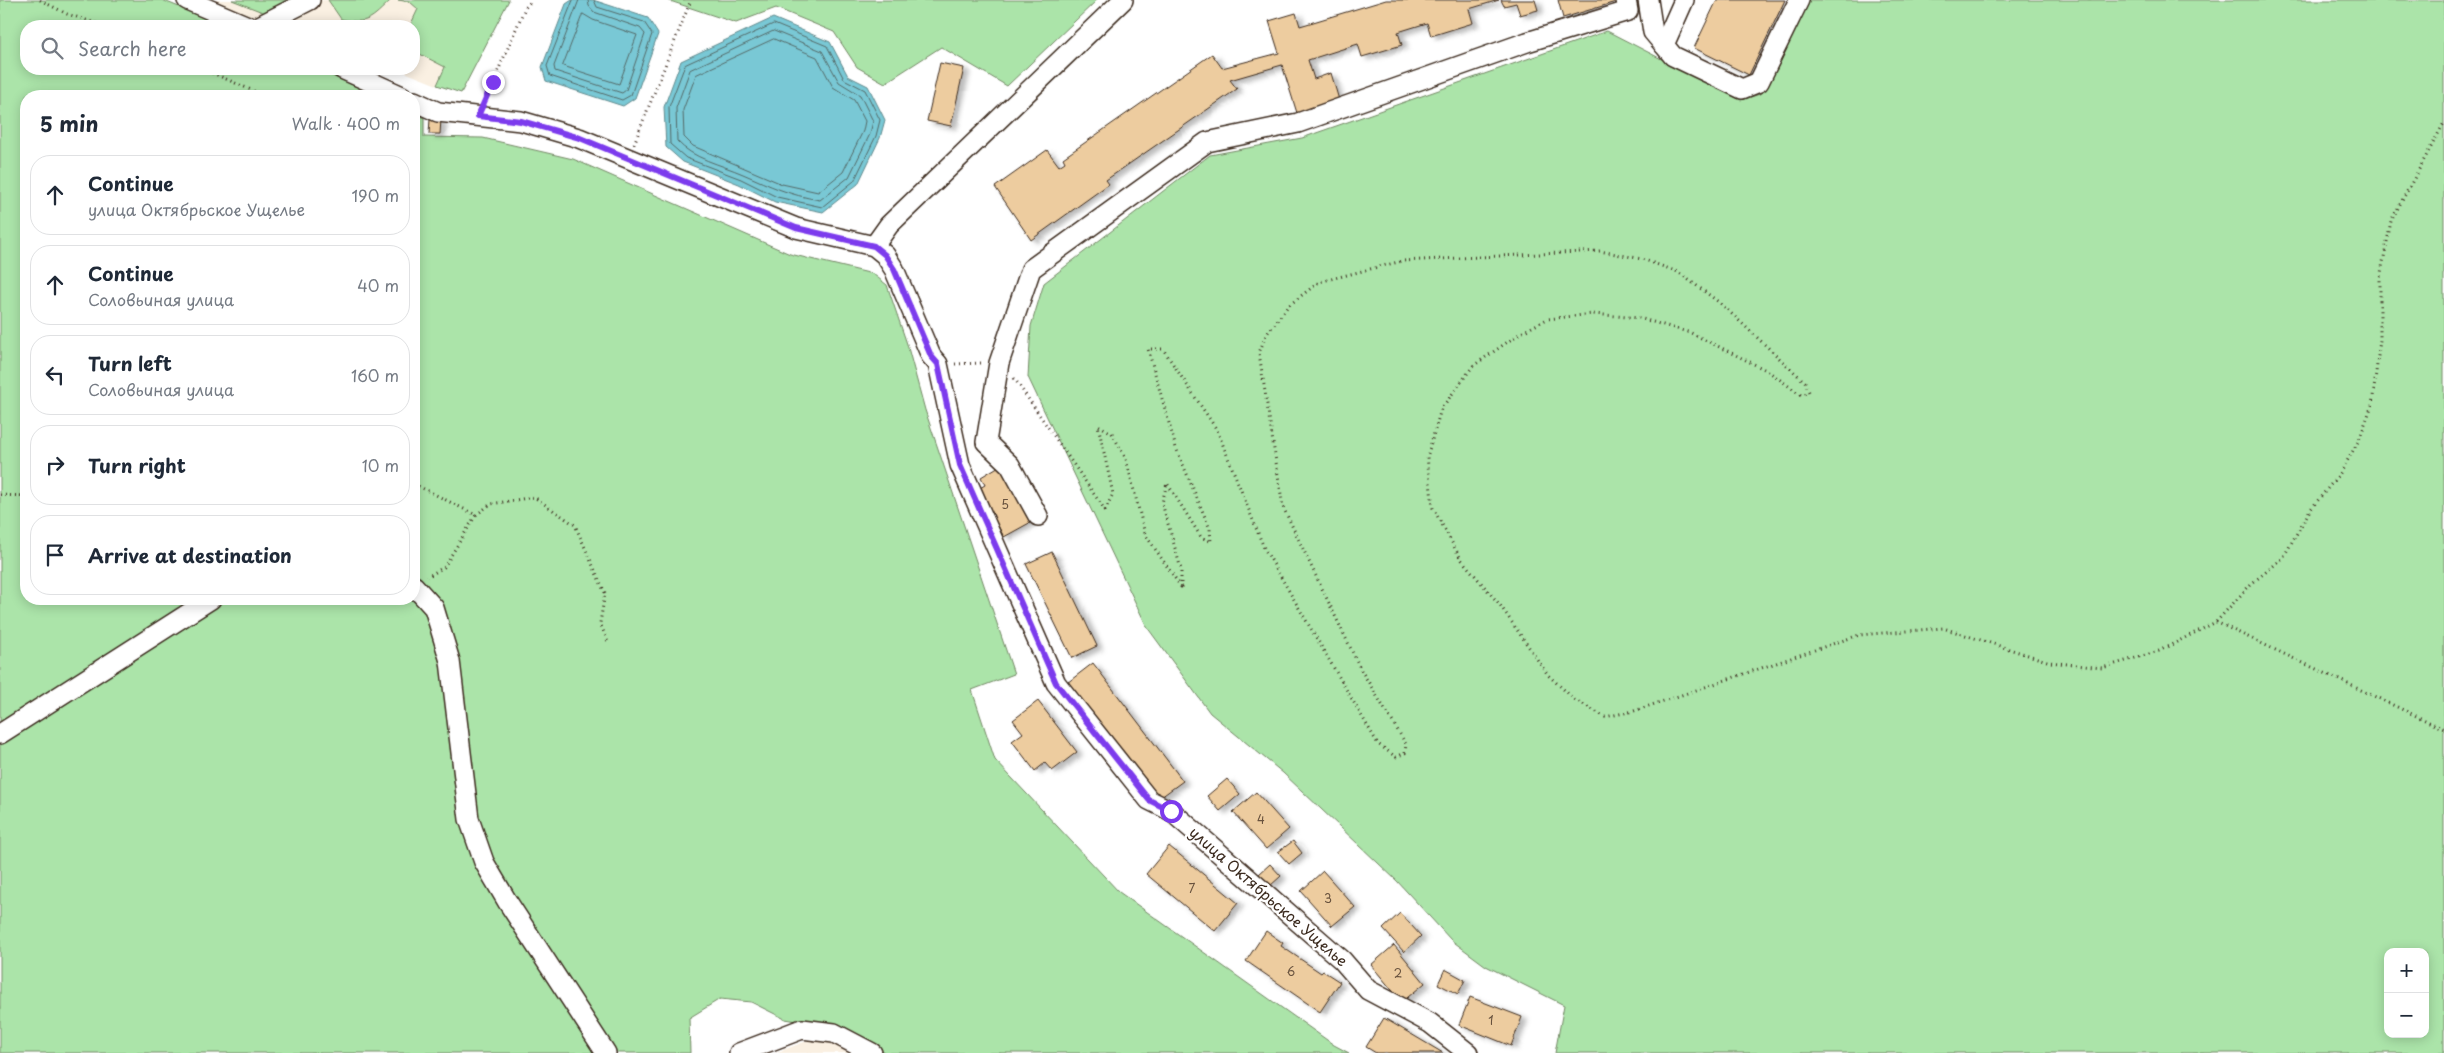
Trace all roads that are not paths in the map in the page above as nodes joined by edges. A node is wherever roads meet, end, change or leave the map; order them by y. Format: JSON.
{"nodes":[{"id":1,"x":187,"y":0,"type":"edge"},
{"id":2,"x":310,"y":0,"type":"edge"},
{"id":3,"x":1123,"y":0,"type":"edge"},
{"id":4,"x":1626,"y":0,"type":"edge"},
{"id":5,"x":1648,"y":0,"type":"edge"},
{"id":6,"x":1684,"y":0,"type":"edge"},
{"id":7,"x":1799,"y":0,"type":"edge"},
{"id":8,"x":234,"y":20,"type":"edge"},
{"id":9,"x":271,"y":20,"type":"edge"},
{"id":10,"x":1664,"y":44,"type":"junction"},
{"id":11,"x":355,"y":75,"type":"edge"},
{"id":12,"x":389,"y":90,"type":"edge"},
{"id":13,"x":420,"y":104,"type":"edge"},
{"id":14,"x":874,"y":246,"type":"junction"},
{"id":15,"x":986,"y":442,"type":"junction"},
{"id":16,"x":960,"y":465,"type":"junction"},
{"id":17,"x":1038,"y":516,"type":"dead end"},
{"id":18,"x":420,"y":586,"type":"edge"},
{"id":19,"x":202,"y":605,"type":"edge"},
{"id":20,"x":0,"y":734,"type":"edge"},
{"id":21,"x":606,"y":1053,"type":"edge"},
{"id":22,"x":739,"y":1053,"type":"edge"},
{"id":23,"x":872,"y":1053,"type":"edge"},
{"id":24,"x":1468,"y":1053,"type":"edge"}],
"edges":[{"from":1,"to":8,"type":"street"},
{"from":2,"to":9,"type":"street"},
{"from":3,"to":14,"type":"street"},
{"from":4,"to":15,"type":"street"},
{"from":5,"to":10,"type":"street"},
{"from":6,"to":10,"type":"street"},
{"from":7,"to":10,"type":"street"},
{"from":11,"to":12,"type":"street"},
{"from":13,"to":14,"type":"street"},
{"from":14,"to":16,"type":"street","name":"улица Октябрьское Ущелье"},
{"from":15,"to":16,"type":"street"},
{"from":15,"to":17,"type":"street"},
{"from":16,"to":24,"type":"street","name":"улица Октябрьское Ущелье"},
{"from":18,"to":21,"type":"street"},
{"from":19,"to":20,"type":"street"},
{"from":22,"to":23,"type":"street"}]}
